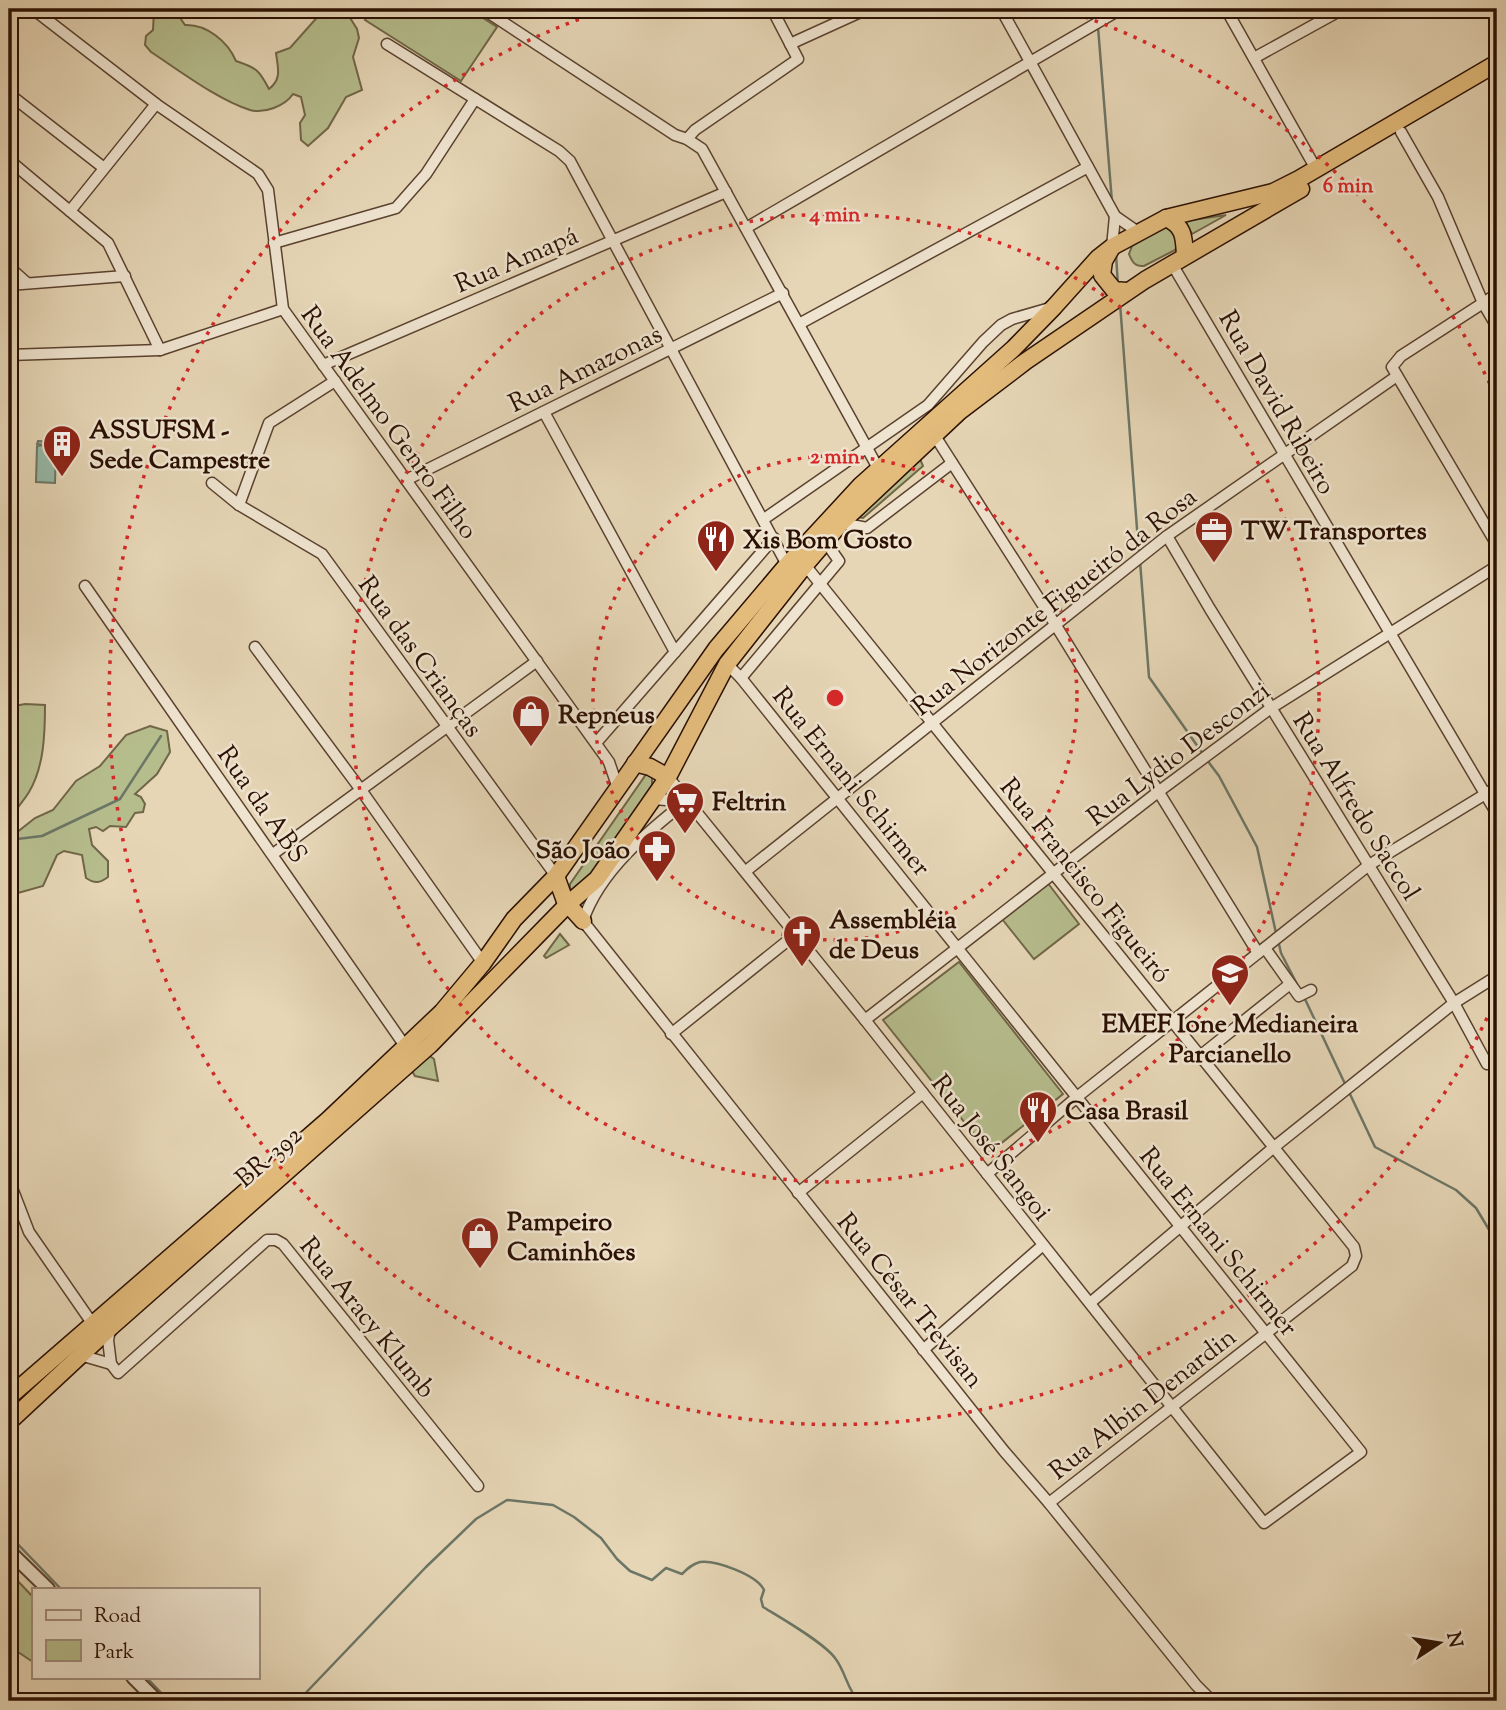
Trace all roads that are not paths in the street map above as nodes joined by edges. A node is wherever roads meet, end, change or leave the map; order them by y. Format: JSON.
{"nodes":[{"id":1,"x":33,"y":9,"type":"edge"},
{"id":2,"x":483,"y":9,"type":"edge"},
{"id":3,"x":772,"y":9,"type":"edge"},
{"id":4,"x":867,"y":9,"type":"edge"},
{"id":5,"x":1001,"y":9,"type":"edge"},
{"id":6,"x":1121,"y":9,"type":"edge"},
{"id":7,"x":1226,"y":9,"type":"edge"},
{"id":8,"x":1341,"y":10,"type":"edge"},
{"id":9,"x":387,"y":44,"type":"dead end"},
{"id":10,"x":790,"y":44,"type":"junction"},
{"id":11,"x":1254,"y":58,"type":"junction"},
{"id":12,"x":1030,"y":62,"type":"junction"},
{"id":13,"x":1497,"y":64,"type":"edge"},
{"id":14,"x":1497,"y":76,"type":"edge"},
{"id":15,"x":9,"y":94,"type":"edge"},
{"id":16,"x":475,"y":99,"type":"junction"},
{"id":17,"x":156,"y":104,"type":"junction"},
{"id":18,"x":1402,"y":132,"type":"junction"},
{"id":19,"x":687,"y":139,"type":"junction"},
{"id":20,"x":9,"y":160,"type":"edge"},
{"id":21,"x":1088,"y":167,"type":"junction"},
{"id":22,"x":104,"y":168,"type":"junction"},
{"id":23,"x":1317,"y":169,"type":"junction"},
{"id":24,"x":726,"y":192,"type":"junction"},
{"id":25,"x":70,"y":211,"type":"junction"},
{"id":26,"x":1115,"y":216,"type":"junction"},
{"id":27,"x":1166,"y":218,"type":"junction"},
{"id":28,"x":746,"y":228,"type":"junction"},
{"id":29,"x":1138,"y":232,"type":"junction"},
{"id":30,"x":612,"y":241,"type":"junction"},
{"id":31,"x":274,"y":243,"type":"junction"},
{"id":32,"x":1112,"y":247,"type":"junction"},
{"id":33,"x":1179,"y":260,"type":"junction"},
{"id":34,"x":9,"y":267,"type":"edge"},
{"id":35,"x":125,"y":276,"type":"junction"},
{"id":36,"x":27,"y":283,"type":"junction"},
{"id":37,"x":9,"y":285,"type":"edge"},
{"id":38,"x":1126,"y":291,"type":"junction"},
{"id":39,"x":783,"y":293,"type":"junction"},
{"id":40,"x":1497,"y":294,"type":"edge"},
{"id":41,"x":1483,"y":303,"type":"junction"},
{"id":42,"x":1054,"y":307,"type":"junction"},
{"id":43,"x":283,"y":309,"type":"junction"},
{"id":44,"x":1012,"y":319,"type":"junction"},
{"id":45,"x":799,"y":324,"type":"junction"},
{"id":46,"x":1497,"y":327,"type":"edge"},
{"id":47,"x":1031,"y":329,"type":"junction"},
{"id":48,"x":672,"y":348,"type":"junction"},
{"id":49,"x":160,"y":349,"type":"junction"},
{"id":50,"x":9,"y":355,"type":"edge"},
{"id":51,"x":323,"y":365,"type":"junction"},
{"id":52,"x":1394,"y":372,"type":"junction"},
{"id":53,"x":335,"y":381,"type":"junction"},
{"id":54,"x":544,"y":412,"type":"junction"},
{"id":55,"x":935,"y":436,"type":"junction"},
{"id":56,"x":868,"y":448,"type":"junction"},
{"id":57,"x":1283,"y":454,"type":"junction"},
{"id":58,"x":951,"y":463,"type":"junction"},
{"id":59,"x":878,"y":468,"type":"junction"},
{"id":60,"x":406,"y":480,"type":"junction"},
{"id":61,"x":212,"y":482,"type":"dead end"},
{"id":62,"x":239,"y":505,"type":"junction"},
{"id":63,"x":764,"y":519,"type":"junction"},
{"id":64,"x":841,"y":523,"type":"junction"},
{"id":65,"x":1167,"y":536,"type":"junction"},
{"id":66,"x":774,"y":538,"type":"junction"},
{"id":67,"x":825,"y":541,"type":"junction"},
{"id":68,"x":1497,"y":545,"type":"edge"},
{"id":69,"x":787,"y":565,"type":"junction"},
{"id":70,"x":805,"y":565,"type":"junction"},
{"id":71,"x":1497,"y":566,"type":"edge"},
{"id":72,"x":820,"y":583,"type":"junction"},
{"id":73,"x":85,"y":586,"type":"dead end"},
{"id":74,"x":1055,"y":624,"type":"junction"},
{"id":75,"x":1390,"y":633,"type":"junction"},
{"id":76,"x":255,"y":647,"type":"dead end"},
{"id":77,"x":675,"y":652,"type":"junction"},
{"id":78,"x":537,"y":661,"type":"junction"},
{"id":79,"x":727,"y":664,"type":"junction"},
{"id":80,"x":741,"y":678,"type":"junction"},
{"id":81,"x":1271,"y":708,"type":"junction"},
{"id":82,"x":933,"y":721,"type":"junction"},
{"id":83,"x":446,"y":727,"type":"junction"},
{"id":84,"x":596,"y":743,"type":"junction"},
{"id":85,"x":609,"y":762,"type":"junction"},
{"id":86,"x":635,"y":763,"type":"junction"},
{"id":87,"x":668,"y":777,"type":"junction"},
{"id":88,"x":1497,"y":787,"type":"edge"},
{"id":89,"x":360,"y":790,"type":"junction"},
{"id":90,"x":1158,"y":792,"type":"junction"},
{"id":91,"x":616,"y":793,"type":"junction"},
{"id":92,"x":1485,"y":794,"type":"junction"},
{"id":93,"x":838,"y":797,"type":"junction"},
{"id":94,"x":687,"y":798,"type":"junction"},
{"id":95,"x":654,"y":799,"type":"junction"},
{"id":96,"x":1497,"y":814,"type":"edge"},
{"id":97,"x":273,"y":854,"type":"junction"},
{"id":98,"x":1369,"y":865,"type":"junction"},
{"id":99,"x":746,"y":871,"type":"junction"},
{"id":100,"x":1053,"y":875,"type":"junction"},
{"id":101,"x":570,"y":895,"type":"junction"},
{"id":102,"x":796,"y":934,"type":"junction"},
{"id":103,"x":959,"y":949,"type":"junction"},
{"id":104,"x":1261,"y":950,"type":"junction"},
{"id":105,"x":484,"y":963,"type":"junction"},
{"id":106,"x":1497,"y":976,"type":"edge"},
{"id":107,"x":1290,"y":984,"type":"junction"},
{"id":108,"x":1311,"y":990,"type":"dead end"},
{"id":109,"x":1454,"y":1003,"type":"junction"},
{"id":110,"x":865,"y":1020,"type":"junction"},
{"id":111,"x":1172,"y":1021,"type":"junction"},
{"id":112,"x":671,"y":1034,"type":"junction"},
{"id":113,"x":405,"y":1046,"type":"junction"},
{"id":114,"x":1200,"y":1056,"type":"junction"},
{"id":115,"x":1487,"y":1065,"type":"dead end"},
{"id":116,"x":923,"y":1093,"type":"junction"},
{"id":117,"x":1077,"y":1097,"type":"junction"},
{"id":118,"x":1273,"y":1148,"type":"junction"},
{"id":119,"x":987,"y":1174,"type":"junction"},
{"id":120,"x":9,"y":1180,"type":"edge"},
{"id":121,"x":798,"y":1193,"type":"junction"},
{"id":122,"x":1180,"y":1227,"type":"junction"},
{"id":123,"x":1043,"y":1245,"type":"junction"},
{"id":124,"x":1356,"y":1256,"type":"joint"},
{"id":125,"x":1090,"y":1303,"type":"junction"},
{"id":126,"x":92,"y":1323,"type":"junction"},
{"id":127,"x":111,"y":1327,"type":"junction"},
{"id":128,"x":1266,"y":1333,"type":"junction"},
{"id":129,"x":923,"y":1350,"type":"junction"},
{"id":130,"x":80,"y":1355,"type":"junction"},
{"id":131,"x":111,"y":1364,"type":"junction"},
{"id":132,"x":9,"y":1397,"type":"edge"},
{"id":133,"x":1172,"y":1407,"type":"junction"},
{"id":134,"x":9,"y":1422,"type":"edge"},
{"id":135,"x":478,"y":1486,"type":"dead end"},
{"id":136,"x":1049,"y":1503,"type":"junction"},
{"id":137,"x":1264,"y":1523,"type":"joint"},
{"id":138,"x":9,"y":1551,"type":"edge"},
{"id":139,"x":47,"y":1588,"type":"edge"},
{"id":140,"x":134,"y":1678,"type":"edge"},
{"id":141,"x":157,"y":1701,"type":"edge"},
{"id":142,"x":1212,"y":1701,"type":"edge"}],
"edges":[{"from":1,"to":17,"type":"street","name":"Rua Adelmo Genro Filho"},
{"from":2,"to":19,"type":"street"},
{"from":3,"to":10,"type":"street"},
{"from":4,"to":10,"type":"street"},
{"from":5,"to":12,"type":"street"},
{"from":6,"to":12,"type":"street"},
{"from":7,"to":11,"type":"street"},
{"from":8,"to":11,"type":"street"},
{"from":9,"to":16,"type":"street"},
{"from":10,"to":19,"type":"street"},
{"from":11,"to":23,"type":"street"},
{"from":12,"to":21,"type":"street"},
{"from":12,"to":28,"type":"street"},
{"from":13,"to":23,"type":"highway","number":"BR-392"},
{"from":14,"to":18,"type":"highway","number":"BR-392"},
{"from":15,"to":22,"type":"street"},
{"from":16,"to":30,"type":"street"},
{"from":16,"to":31,"type":"street"},
{"from":17,"to":22,"type":"street"},
{"from":17,"to":31,"type":"street","name":"Rua Adelmo Genro Filho"},
{"from":18,"to":33,"type":"highway","number":"BR-392"},
{"from":18,"to":41,"type":"street"},
{"from":19,"to":24,"type":"street"},
{"from":20,"to":25,"type":"street"},
{"from":21,"to":26,"type":"street"},
{"from":21,"to":45,"type":"street"},
{"from":22,"to":25,"type":"street"},
{"from":23,"to":27,"type":"highway","number":"BR-392"},
{"from":24,"to":28,"type":"street"},
{"from":24,"to":30,"type":"street","name":"Rua Amapá"},
{"from":25,"to":35,"type":"street"},
{"from":26,"to":29,"type":"street"},
{"from":26,"to":32,"type":"street"},
{"from":27,"to":29,"type":"highway","number":"BR-392"},
{"from":27,"to":33,"type":"highway"},
{"from":28,"to":39,"type":"street"},
{"from":29,"to":32,"type":"highway","number":"BR-392"},
{"from":30,"to":48,"type":"street"},
{"from":30,"to":51,"type":"street","name":"Rua Amapá"},
{"from":31,"to":43,"type":"street","name":"Rua Adelmo Genro Filho"},
{"from":32,"to":38,"type":"highway"},
{"from":32,"to":42,"type":"highway","number":"BR-392"},
{"from":33,"to":38,"type":"highway","number":"BR-392"},
{"from":33,"to":57,"type":"street","name":"Rua David Ribeiro"},
{"from":34,"to":36,"type":"street"},
{"from":35,"to":36,"type":"street"},
{"from":35,"to":49,"type":"street"},
{"from":36,"to":37,"type":"street"},
{"from":38,"to":55,"type":"highway","number":"BR-392"},
{"from":39,"to":45,"type":"street"},
{"from":39,"to":48,"type":"street","name":"Rua Amazonas"},
{"from":40,"to":41,"type":"street","name":"Rua Norizonte Figueiró da Rosa"},
{"from":41,"to":46,"type":"street"},
{"from":41,"to":52,"type":"street","name":"Rua Norizonte Figueiró da Rosa"},
{"from":42,"to":44,"type":"street"},
{"from":42,"to":47,"type":"highway","number":"BR-392"},
{"from":43,"to":49,"type":"street"},
{"from":43,"to":51,"type":"street","name":"Rua Adelmo Genro Filho"},
{"from":44,"to":47,"type":"street"},
{"from":44,"to":56,"type":"street"},
{"from":45,"to":56,"type":"street"},
{"from":47,"to":59,"type":"highway","number":"BR-392"},
{"from":48,"to":54,"type":"street","name":"Rua Amazonas"},
{"from":48,"to":63,"type":"street"},
{"from":49,"to":50,"type":"street"},
{"from":51,"to":53,"type":"street","name":"Rua Adelmo Genro Filho"},
{"from":52,"to":57,"type":"street","name":"Rua Norizonte Figueiró da Rosa"},
{"from":52,"to":68,"type":"street"},
{"from":53,"to":60,"type":"street","name":"Rua Adelmo Genro Filho"},
{"from":53,"to":62,"type":"street"},
{"from":54,"to":60,"type":"street","name":"Rua Amazonas"},
{"from":54,"to":77,"type":"street"},
{"from":55,"to":58,"type":"street"},
{"from":55,"to":64,"type":"highway","number":"BR-392"},
{"from":56,"to":59,"type":"street"},
{"from":56,"to":63,"type":"street"},
{"from":57,"to":65,"type":"street","name":"Rua Norizonte Figueiró da Rosa"},
{"from":57,"to":75,"type":"street","name":"Rua David Ribeiro"},
{"from":58,"to":64,"type":"street"},
{"from":58,"to":74,"type":"street"},
{"from":59,"to":69,"type":"highway","number":"BR-392"},
{"from":60,"to":78,"type":"street","name":"Rua Adelmo Genro Filho"},
{"from":61,"to":62,"type":"street","name":"Rua das Crianças"},
{"from":62,"to":83,"type":"street","name":"Rua das Crianças"},
{"from":63,"to":66,"type":"street"},
{"from":64,"to":67,"type":"highway","number":"BR-392"},
{"from":65,"to":74,"type":"street","name":"Rua Norizonte Figueiró da Rosa"},
{"from":65,"to":81,"type":"street","name":"Rua Alfredo Saccol"},
{"from":66,"to":69,"type":"street"},
{"from":66,"to":77,"type":"street"},
{"from":67,"to":70,"type":"highway","number":"BR-392"},
{"from":67,"to":72,"type":"street"},
{"from":69,"to":86,"type":"highway","number":"BR-392"},
{"from":70,"to":72,"type":"street","name":"Rua Francisco Figueiró"},
{"from":70,"to":79,"type":"highway","number":"BR-392"},
{"from":71,"to":75,"type":"street","name":"Rua Lydio Desconzi"},
{"from":72,"to":80,"type":"street"},
{"from":72,"to":82,"type":"street","name":"Rua Francisco Figueiró"},
{"from":73,"to":97,"type":"street","name":"Rua da ABS"},
{"from":74,"to":82,"type":"street","name":"Rua Norizonte Figueiró da Rosa"},
{"from":74,"to":90,"type":"street"},
{"from":75,"to":81,"type":"street","name":"Rua Lydio Desconzi"},
{"from":75,"to":92,"type":"street","name":"Rua David Ribeiro"},
{"from":76,"to":89,"type":"street"},
{"from":77,"to":84,"type":"street"},
{"from":78,"to":83,"type":"street"},
{"from":78,"to":84,"type":"street","name":"Rua Adelmo Genro Filho"},
{"from":79,"to":80,"type":"street","name":"Rua Ernani Schirmer"},
{"from":79,"to":87,"type":"highway","number":"BR-392"},
{"from":80,"to":93,"type":"street","name":"Rua Ernani Schirmer"},
{"from":81,"to":90,"type":"street","name":"Rua Lydio Desconzi"},
{"from":81,"to":98,"type":"street","name":"Rua Alfredo Saccol"},
{"from":82,"to":93,"type":"street","name":"Rua Norizonte Figueiró da Rosa"},
{"from":82,"to":100,"type":"street","name":"Rua Francisco Figueiró"},
{"from":83,"to":89,"type":"street"},
{"from":83,"to":101,"type":"street","name":"Rua das Crianças"},
{"from":84,"to":85,"type":"street","name":"Rua Adelmo Genro Filho"},
{"from":85,"to":86,"type":"street"},
{"from":85,"to":91,"type":"street","name":"Rua Adelmo Genro Filho"},
{"from":86,"to":87,"type":"highway"},
{"from":86,"to":91,"type":"highway","number":"BR-392"},
{"from":87,"to":94,"type":"street","name":"Rua José Sangoi"},
{"from":87,"to":95,"type":"highway","number":"BR-392"},
{"from":88,"to":92,"type":"street"},
{"from":89,"to":97,"type":"street"},
{"from":89,"to":105,"type":"street"},
{"from":90,"to":100,"type":"street","name":"Rua Lydio Desconzi"},
{"from":90,"to":104,"type":"street"},
{"from":91,"to":101,"type":"highway","number":"BR-392"},
{"from":92,"to":96,"type":"street","name":"Rua David Ribeiro"},
{"from":92,"to":98,"type":"street"},
{"from":93,"to":99,"type":"street","name":"Rua Norizonte Figueiró da Rosa"},
{"from":93,"to":103,"type":"street","name":"Rua Ernani Schirmer"},
{"from":94,"to":95,"type":"street"},
{"from":94,"to":99,"type":"street","name":"Rua José Sangoi"},
{"from":94,"to":101,"type":"street"},
{"from":95,"to":101,"type":"highway","number":"BR-392"},
{"from":97,"to":113,"type":"street","name":"Rua da ABS"},
{"from":98,"to":104,"type":"street"},
{"from":98,"to":109,"type":"street","name":"Rua Alfredo Saccol"},
{"from":99,"to":102,"type":"street","name":"Rua José Sangoi"},
{"from":100,"to":103,"type":"street","name":"Rua Lydio Desconzi"},
{"from":100,"to":111,"type":"street","name":"Rua Francisco Figueiró"},
{"from":101,"to":105,"type":"highway","number":"BR-392"},
{"from":101,"to":112,"type":"street","name":"Rua César Trevisan"},
{"from":101,"to":127,"type":"highway","name":"BR-392","number":"BR-392"},
{"from":102,"to":110,"type":"street","name":"Rua José Sangoi"},
{"from":102,"to":112,"type":"street"},
{"from":103,"to":110,"type":"street","name":"Rua Lydio Desconzi"},
{"from":103,"to":117,"type":"street","name":"Rua Ernani Schirmer"},
{"from":104,"to":107,"type":"street"},
{"from":104,"to":111,"type":"street"},
{"from":105,"to":113,"type":"highway","number":"BR-392"},
{"from":106,"to":109,"type":"street"},
{"from":107,"to":108,"type":"street"},
{"from":107,"to":114,"type":"street"},
{"from":109,"to":115,"type":"street","name":"Rua Alfredo Saccol"},
{"from":109,"to":118,"type":"street"},
{"from":110,"to":116,"type":"street","name":"Rua José Sangoi"},
{"from":111,"to":114,"type":"street","name":"Rua Francisco Figueiró"},
{"from":111,"to":117,"type":"street"},
{"from":112,"to":121,"type":"street","name":"Rua César Trevisan"},
{"from":113,"to":126,"type":"highway","number":"BR-392"},
{"from":114,"to":118,"type":"street","name":"Rua Francisco Figueiró"},
{"from":116,"to":119,"type":"street","name":"Rua José Sangoi"},
{"from":116,"to":121,"type":"street"},
{"from":117,"to":119,"type":"street"},
{"from":117,"to":122,"type":"street","name":"Rua Ernani Schirmer"},
{"from":118,"to":122,"type":"street"},
{"from":118,"to":124,"type":"street","name":"Rua Francisco Figueiró"},
{"from":119,"to":123,"type":"street","name":"Rua José Sangoi"},
{"from":120,"to":126,"type":"street"},
{"from":121,"to":129,"type":"street","name":"Rua César Trevisan"},
{"from":122,"to":125,"type":"street"},
{"from":122,"to":128,"type":"street","name":"Rua Ernani Schirmer"},
{"from":123,"to":125,"type":"street","name":"Rua José Sangoi"},
{"from":123,"to":129,"type":"street"},
{"from":124,"to":128,"type":"street","name":"Rua Albin Denardin"},
{"from":125,"to":133,"type":"street","name":"Rua José Sangoi"},
{"from":126,"to":132,"type":"highway","number":"BR-392"},
{"from":127,"to":130,"type":"highway","name":"BR-392"},
{"from":127,"to":131,"type":"street"},
{"from":128,"to":133,"type":"street","name":"Rua Albin Denardin"},
{"from":128,"to":137,"type":"street","name":"Rua Ernani Schirmer"},
{"from":129,"to":136,"type":"street","name":"Rua César Trevisan"},
{"from":130,"to":131,"type":"street"},
{"from":130,"to":134,"type":"highway","name":"BR-392"},
{"from":131,"to":135,"type":"street","name":"Rua Aracy Klumb"},
{"from":133,"to":136,"type":"street","name":"Rua Albin Denardin"},
{"from":133,"to":137,"type":"street","name":"Rua José Sangoi"},
{"from":136,"to":142,"type":"street","name":"Rua César Trevisan"},
{"from":138,"to":139,"type":"street"},
{"from":140,"to":141,"type":"street"}]}
